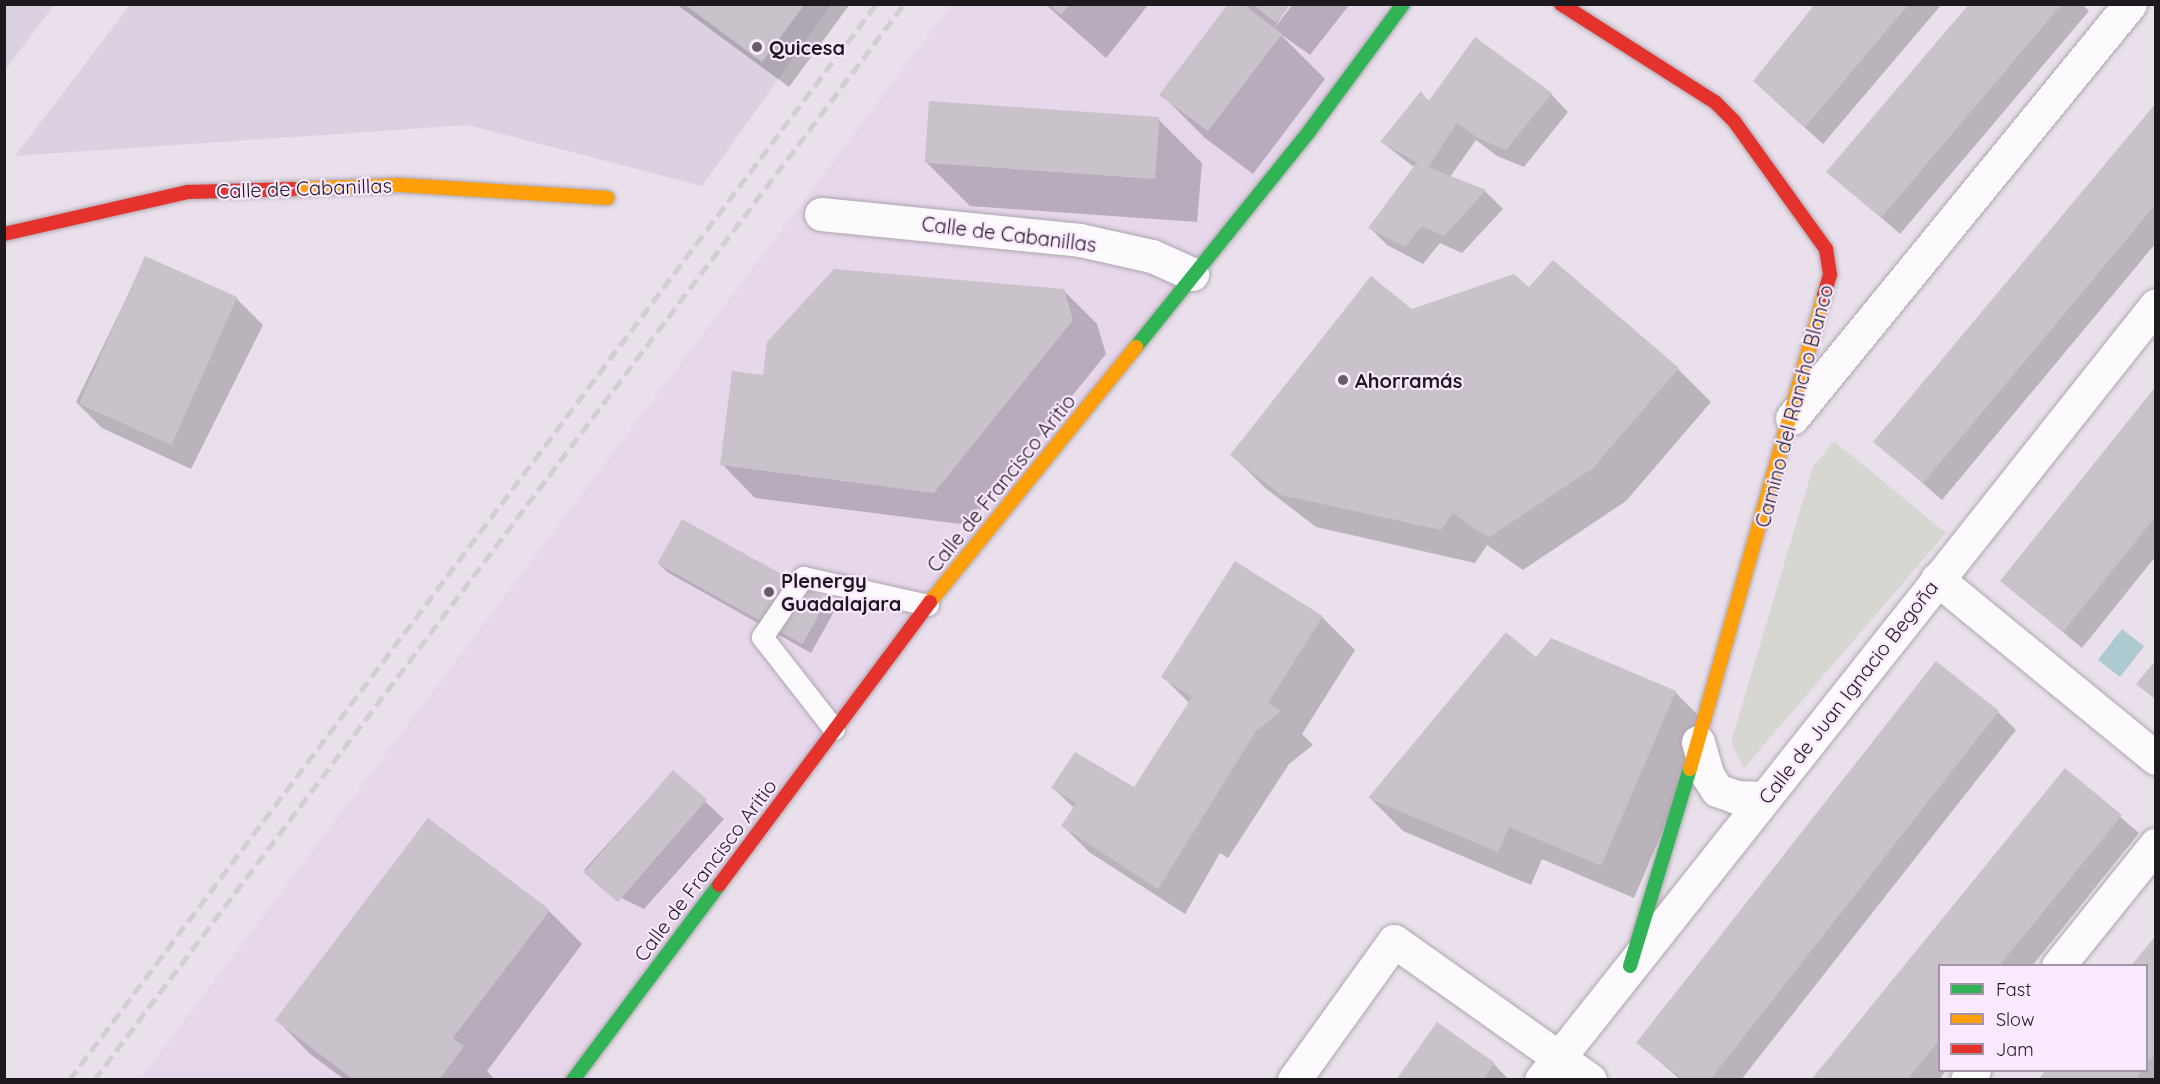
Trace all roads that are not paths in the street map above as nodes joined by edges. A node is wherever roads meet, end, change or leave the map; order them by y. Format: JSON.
{"nodes":[{"id":1,"x":1402,"y":4,"type":"edge"},
{"id":2,"x":1561,"y":4,"type":"edge"},
{"id":3,"x":2130,"y":4,"type":"edge"},
{"id":4,"x":608,"y":198,"type":"dead end"},
{"id":5,"x":821,"y":214,"type":"dead end"},
{"id":6,"x":4,"y":234,"type":"edge"},
{"id":7,"x":1192,"y":274,"type":"junction"},
{"id":8,"x":2156,"y":305,"type":"edge"},
{"id":9,"x":1792,"y":418,"type":"junction"},
{"id":10,"x":1937,"y":579,"type":"junction"},
{"id":11,"x":928,"y":605,"type":"junction"},
{"id":12,"x":834,"y":729,"type":"junction"},
{"id":13,"x":1698,"y":742,"type":"junction"},
{"id":14,"x":2156,"y":758,"type":"edge"},
{"id":15,"x":1764,"y":798,"type":"junction"},
{"id":16,"x":2156,"y":844,"type":"edge"},
{"id":17,"x":2060,"y":964,"type":"edge"},
{"id":18,"x":1630,"y":966,"type":"junction"},
{"id":19,"x":1550,"y":1068,"type":"edge"},
{"id":20,"x":573,"y":1080,"type":"edge"},
{"id":21,"x":1294,"y":1080,"type":"edge"},
{"id":22,"x":1590,"y":1080,"type":"edge"}],
"edges":[{"from":1,"to":7,"type":"street","name":"Calle de Francisco Aritio"},
{"from":2,"to":9,"type":"street","name":"Camino del Rancho Blanco"},
{"from":3,"to":9,"type":"street"},
{"from":4,"to":6,"type":"street","name":"Calle de Cabanillas"},
{"from":5,"to":7,"type":"street","name":"Calle de Cabanillas"},
{"from":7,"to":11,"type":"street","name":"Calle de Francisco Aritio"},
{"from":8,"to":10,"type":"street","name":"Calle de Juan Ignacio Begoña"},
{"from":9,"to":13,"type":"street","name":"Camino del Rancho Blanco"},
{"from":10,"to":14,"type":"street"},
{"from":10,"to":15,"type":"street","name":"Calle de Juan Ignacio Begoña"},
{"from":11,"to":12,"type":"street","name":"Calle de Francisco Aritio"},
{"from":11,"to":12,"type":"lane"},
{"from":12,"to":20,"type":"street","name":"Calle de Francisco Aritio"},
{"from":13,"to":15,"type":"street"},
{"from":13,"to":18,"type":"street","name":"Camino del Rancho Blanco"},
{"from":15,"to":18,"type":"street","name":"Calle de Juan Ignacio Begoña"},
{"from":16,"to":17,"type":"street"},
{"from":18,"to":19,"type":"street","name":"Calle de Juan Ignacio Begoña"},
{"from":19,"to":21,"type":"street"},
{"from":19,"to":22,"type":"street"}]}
